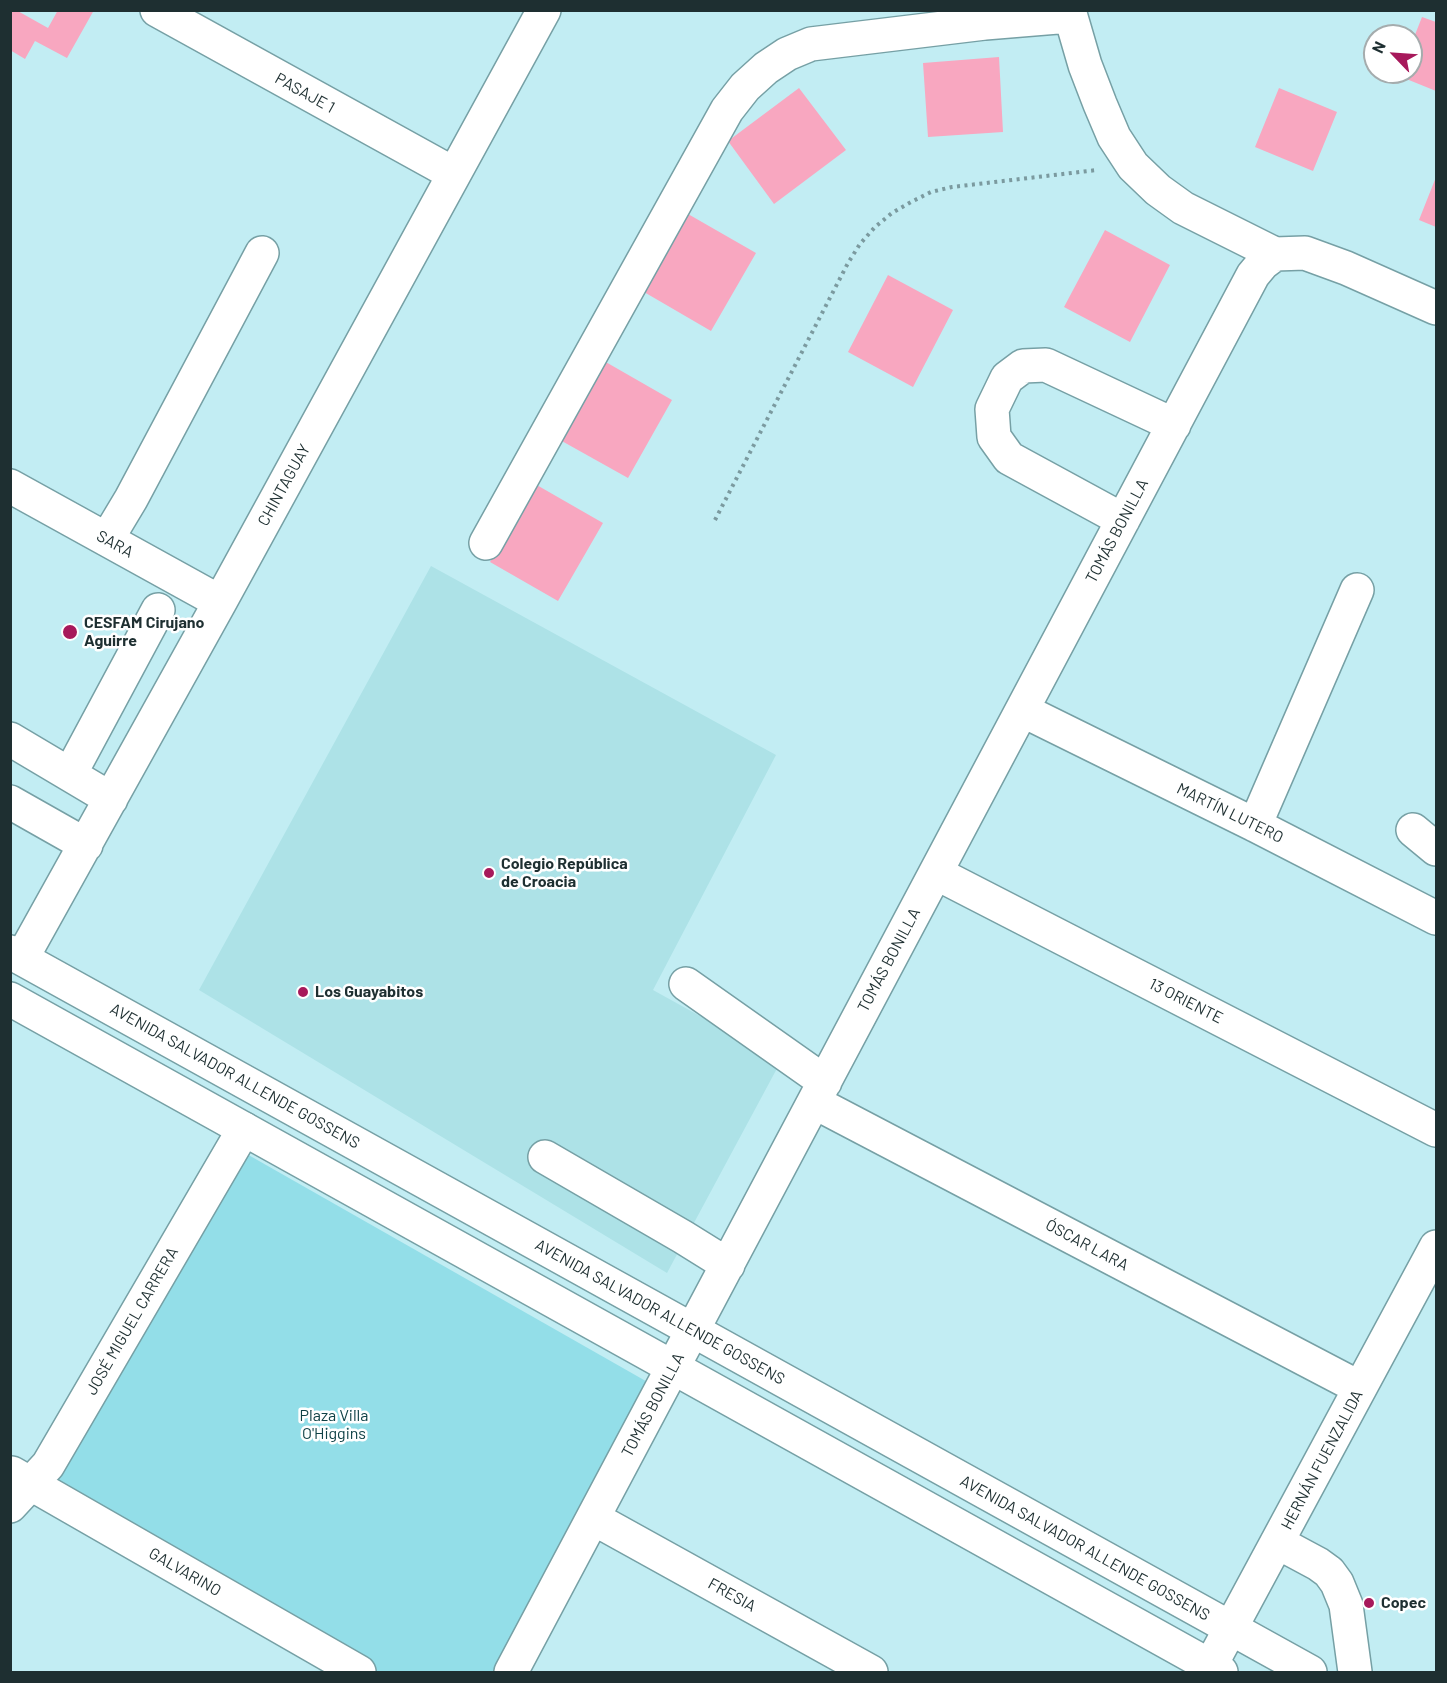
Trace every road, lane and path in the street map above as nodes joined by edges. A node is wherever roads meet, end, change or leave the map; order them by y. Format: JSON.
{"nodes":[{"id":1,"x":157,"y":10,"type":"edge"},
{"id":2,"x":544,"y":10,"type":"edge"},
{"id":3,"x":1070,"y":13,"type":"edge"},
{"id":4,"x":1133,"y":166,"type":"junction"},
{"id":5,"x":454,"y":174,"type":"junction"},
{"id":6,"x":262,"y":253,"type":"dead end"},
{"id":7,"x":1275,"y":254,"type":"junction"},
{"id":8,"x":1437,"y":308,"type":"edge"},
{"id":9,"x":1174,"y":425,"type":"junction"},
{"id":10,"x":10,"y":486,"type":"edge"},
{"id":11,"x":714,"y":520,"type":"dead end"},
{"id":12,"x":1123,"y":520,"type":"junction"},
{"id":13,"x":107,"y":539,"type":"junction"},
{"id":14,"x":486,"y":543,"type":"dead end"},
{"id":15,"x":1357,"y":590,"type":"dead end"},
{"id":16,"x":220,"y":602,"type":"junction"},
{"id":17,"x":158,"y":610,"type":"dead end"},
{"id":18,"x":1022,"y":710,"type":"junction"},
{"id":19,"x":10,"y":739,"type":"edge"},
{"id":20,"x":70,"y":774,"type":"junction"},
{"id":21,"x":111,"y":799,"type":"junction"},
{"id":22,"x":10,"y":802,"type":"edge"},
{"id":23,"x":1255,"y":825,"type":"junction"},
{"id":24,"x":86,"y":845,"type":"junction"},
{"id":25,"x":936,"y":873,"type":"junction"},
{"id":26,"x":1437,"y":918,"type":"edge"},
{"id":27,"x":16,"y":955,"type":"edge"},
{"id":28,"x":686,"y":984,"type":"dead end"},
{"id":29,"x":10,"y":999,"type":"edge"},
{"id":30,"x":819,"y":1092,"type":"junction"},
{"id":31,"x":244,"y":1129,"type":"junction"},
{"id":32,"x":1437,"y":1130,"type":"edge"},
{"id":33,"x":544,"y":1157,"type":"dead end"},
{"id":34,"x":1437,"y":1247,"type":"edge"},
{"id":35,"x":728,"y":1265,"type":"junction"},
{"id":36,"x":1426,"y":1289,"type":"edge"},
{"id":37,"x":693,"y":1330,"type":"junction"},
{"id":38,"x":673,"y":1367,"type":"junction"},
{"id":39,"x":1360,"y":1388,"type":"junction"},
{"id":40,"x":17,"y":1488,"type":"edge"},
{"id":41,"x":593,"y":1518,"type":"junction"},
{"id":42,"x":1277,"y":1542,"type":"junction"},
{"id":43,"x":1231,"y":1629,"type":"junction"},
{"id":44,"x":1213,"y":1671,"type":"edge"},
{"id":45,"x":359,"y":1672,"type":"edge"},
{"id":46,"x":511,"y":1672,"type":"edge"},
{"id":47,"x":872,"y":1672,"type":"edge"},
{"id":48,"x":1310,"y":1672,"type":"edge"},
{"id":49,"x":1355,"y":1672,"type":"edge"}],
"edges":[{"from":1,"to":5,"type":"street","name":"PASAJE 1"},
{"from":2,"to":5,"type":"street","name":"CHINTAGUAY"},
{"from":3,"to":4,"type":"street"},
{"from":3,"to":14,"type":"street"},
{"from":4,"to":7,"type":"street"},
{"from":4,"to":11,"type":"path"},
{"from":5,"to":16,"type":"street","name":"CHINTAGUAY"},
{"from":6,"to":13,"type":"street"},
{"from":7,"to":8,"type":"street"},
{"from":7,"to":9,"type":"street","name":"TOMÁS BONILLA"},
{"from":9,"to":12,"type":"street","name":"TOMÁS BONILLA"},
{"from":9,"to":12,"type":"street"},
{"from":10,"to":13,"type":"street","name":"SARA"},
{"from":12,"to":18,"type":"street","name":"TOMÁS BONILLA"},
{"from":13,"to":16,"type":"street","name":"SARA"},
{"from":15,"to":23,"type":"street"},
{"from":16,"to":21,"type":"street","name":"CHINTAGUAY"},
{"from":17,"to":20,"type":"street"},
{"from":18,"to":23,"type":"street","name":"MARTÍN LUTERO"},
{"from":18,"to":25,"type":"street","name":"TOMÁS BONILLA"},
{"from":19,"to":20,"type":"street"},
{"from":20,"to":21,"type":"street"},
{"from":21,"to":24,"type":"street","name":"CHINTAGUAY"},
{"from":22,"to":24,"type":"street"},
{"from":23,"to":26,"type":"street","name":"MARTÍN LUTERO"},
{"from":24,"to":27,"type":"street","name":"CHINTAGUAY"},
{"from":25,"to":30,"type":"street","name":"TOMÁS BONILLA"},
{"from":25,"to":32,"type":"street","name":"13 ORIENTE"},
{"from":27,"to":37,"type":"street","name":"AVENIDA SALVADOR ALLENDE GOSSENS"},
{"from":28,"to":30,"type":"street","name":"ÓSCAR LARA"},
{"from":29,"to":31,"type":"street"},
{"from":30,"to":35,"type":"street","name":"TOMÁS BONILLA"},
{"from":30,"to":39,"type":"street","name":"ÓSCAR LARA"},
{"from":31,"to":38,"type":"street"},
{"from":31,"to":40,"type":"street","name":"JOSÉ MIGUEL CARRERA"},
{"from":33,"to":35,"type":"street"},
{"from":34,"to":36,"type":"street","name":"HERNÁN FUENZALIDA"},
{"from":35,"to":37,"type":"street","name":"TOMÁS BONILLA"},
{"from":36,"to":39,"type":"street","name":"HERNÁN FUENZALIDA"},
{"from":37,"to":38,"type":"street","name":"TOMÁS BONILLA"},
{"from":37,"to":43,"type":"street","name":"AVENIDA SALVADOR ALLENDE GOSSENS"},
{"from":38,"to":41,"type":"street","name":"TOMÁS BONILLA"},
{"from":38,"to":44,"type":"street"},
{"from":39,"to":42,"type":"street","name":"HERNÁN FUENZALIDA"},
{"from":40,"to":45,"type":"street","name":"GALVARINO"},
{"from":41,"to":46,"type":"street","name":"TOMÁS BONILLA"},
{"from":41,"to":47,"type":"street","name":"FRESIA"},
{"from":42,"to":43,"type":"street","name":"HERNÁN FUENZALIDA"},
{"from":42,"to":49,"type":"street"},
{"from":43,"to":44,"type":"street","name":"HERNÁN FUENZALIDA"},
{"from":43,"to":48,"type":"street","name":"AVENIDA SALVADOR ALLENDE GOSSENS"}]}
